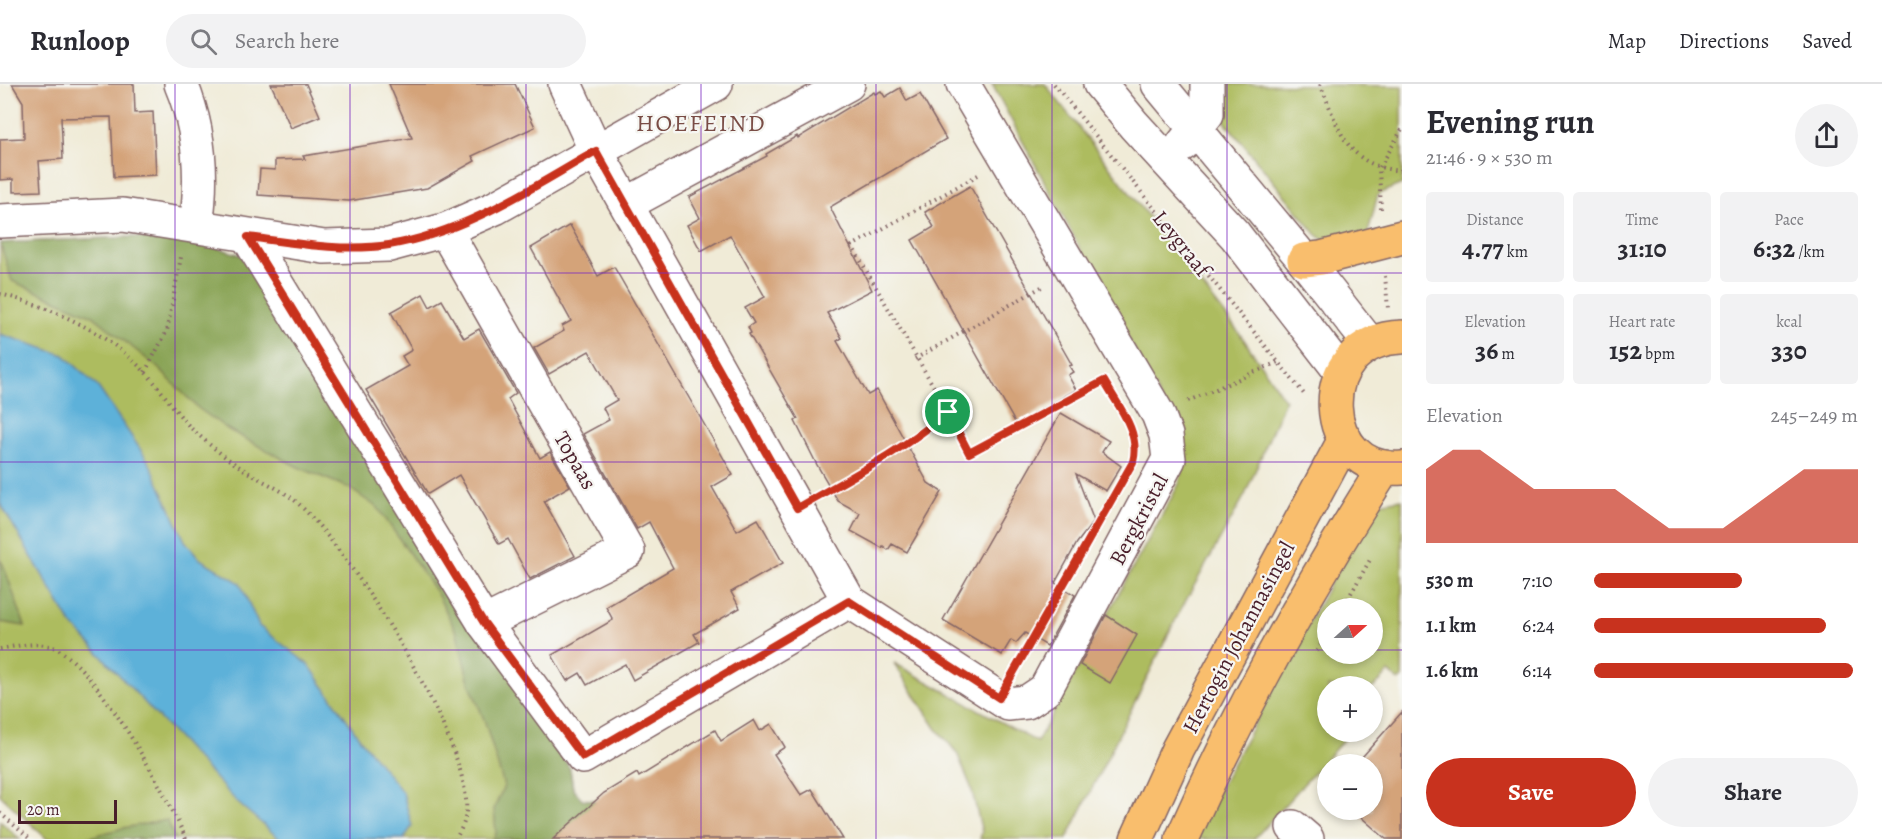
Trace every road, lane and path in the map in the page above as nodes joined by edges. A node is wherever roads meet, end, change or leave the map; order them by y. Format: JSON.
{"nodes":[{"id":1,"x":181,"y":84,"type":"edge"},
{"id":2,"x":565,"y":84,"type":"edge"},
{"id":3,"x":716,"y":84,"type":"edge"},
{"id":4,"x":848,"y":84,"type":"edge"},
{"id":5,"x":963,"y":84,"type":"edge"},
{"id":6,"x":1054,"y":84,"type":"edge"},
{"id":7,"x":1100,"y":84,"type":"edge"},
{"id":8,"x":1158,"y":84,"type":"edge"},
{"id":9,"x":1207,"y":84,"type":"edge"},
{"id":10,"x":1320,"y":84,"type":"edge"},
{"id":11,"x":1196,"y":130,"type":"junction"},
{"id":12,"x":596,"y":151,"type":"junction"},
{"id":13,"x":1167,"y":161,"type":"junction"},
{"id":14,"x":987,"y":171,"type":"dead end"},
{"id":15,"x":1402,"y":171,"type":"edge"},
{"id":16,"x":627,"y":204,"type":"junction"},
{"id":17,"x":0,"y":221,"type":"edge"},
{"id":18,"x":196,"y":226,"type":"junction"},
{"id":19,"x":445,"y":231,"type":"junction"},
{"id":20,"x":248,"y":237,"type":"junction"},
{"id":21,"x":1402,"y":237,"type":"edge"},
{"id":22,"x":1304,"y":260,"type":"junction"},
{"id":23,"x":1050,"y":282,"type":"dead end"},
{"id":24,"x":0,"y":294,"type":"edge"},
{"id":25,"x":1402,"y":337,"type":"edge"},
{"id":26,"x":1370,"y":344,"type":"junction"},
{"id":27,"x":915,"y":359,"type":"junction"},
{"id":28,"x":1278,"y":362,"type":"junction"},
{"id":29,"x":145,"y":372,"type":"junction"},
{"id":30,"x":1341,"y":372,"type":"junction"},
{"id":31,"x":1109,"y":390,"type":"dead end"},
{"id":32,"x":1314,"y":398,"type":"dead end"},
{"id":33,"x":948,"y":412,"type":"junction"},
{"id":34,"x":1158,"y":414,"type":"junction"},
{"id":35,"x":1345,"y":439,"type":"junction"},
{"id":36,"x":1394,"y":467,"type":"edge"},
{"id":37,"x":797,"y":508,"type":"junction"},
{"id":38,"x":849,"y":601,"type":"junction"},
{"id":39,"x":484,"y":623,"type":"junction"},
{"id":40,"x":1028,"y":646,"type":"dead end"},
{"id":41,"x":0,"y":649,"type":"edge"},
{"id":42,"x":999,"y":698,"type":"junction"},
{"id":43,"x":0,"y":813,"type":"edge"},
{"id":44,"x":30,"y":839,"type":"edge"},
{"id":45,"x":186,"y":839,"type":"edge"},
{"id":46,"x":456,"y":839,"type":"edge"},
{"id":47,"x":1137,"y":839,"type":"edge"},
{"id":48,"x":1182,"y":839,"type":"edge"}],
"edges":[{"from":1,"to":18,"type":"street"},
{"from":2,"to":12,"type":"street"},
{"from":3,"to":12,"type":"street"},
{"from":4,"to":16,"type":"street"},
{"from":5,"to":34,"type":"street","name":"Bergkristal"},
{"from":6,"to":28,"type":"path","name":"Leygraaf"},
{"from":7,"to":13,"type":"street","name":"Leygraaf"},
{"from":8,"to":11,"type":"street"},
{"from":9,"to":11,"type":"street"},
{"from":10,"to":15,"type":"path"},
{"from":11,"to":13,"type":"street"},
{"from":11,"to":22,"type":"street"},
{"from":12,"to":16,"type":"street"},
{"from":12,"to":19,"type":"street"},
{"from":13,"to":30,"type":"street","name":"Leygraaf"},
{"from":14,"to":27,"type":"path"},
{"from":16,"to":37,"type":"street"},
{"from":17,"to":18,"type":"street"},
{"from":18,"to":20,"type":"street"},
{"from":18,"to":29,"type":"path"},
{"from":19,"to":20,"type":"street"},
{"from":19,"to":39,"type":"street","name":"Topaas"},
{"from":20,"to":39,"type":"street"},
{"from":21,"to":22,"type":"main road"},
{"from":22,"to":26,"type":"street"},
{"from":23,"to":27,"type":"path"},
{"from":24,"to":29,"type":"path"},
{"from":25,"to":26,"type":"main road"},
{"from":26,"to":30,"type":"main road"},
{"from":27,"to":33,"type":"path"},
{"from":28,"to":32,"type":"path","name":"Leygraaf"},
{"from":28,"to":34,"type":"path"},
{"from":29,"to":46,"type":"path"},
{"from":30,"to":35,"type":"main road"},
{"from":31,"to":33,"type":"path"},
{"from":33,"to":37,"type":"path"},
{"from":34,"to":42,"type":"street","name":"Bergkristal"},
{"from":35,"to":36,"type":"main road"},
{"from":35,"to":47,"type":"main road","name":"Hertogin Johannasingel"},
{"from":36,"to":48,"type":"main road","name":"Hertogin Johannasingel"},
{"from":37,"to":38,"type":"street"},
{"from":38,"to":39,"type":"street"},
{"from":38,"to":42,"type":"street","name":"Bergkristal"},
{"from":40,"to":42,"type":"path"},
{"from":41,"to":45,"type":"path"},
{"from":43,"to":44,"type":"path"}]}
